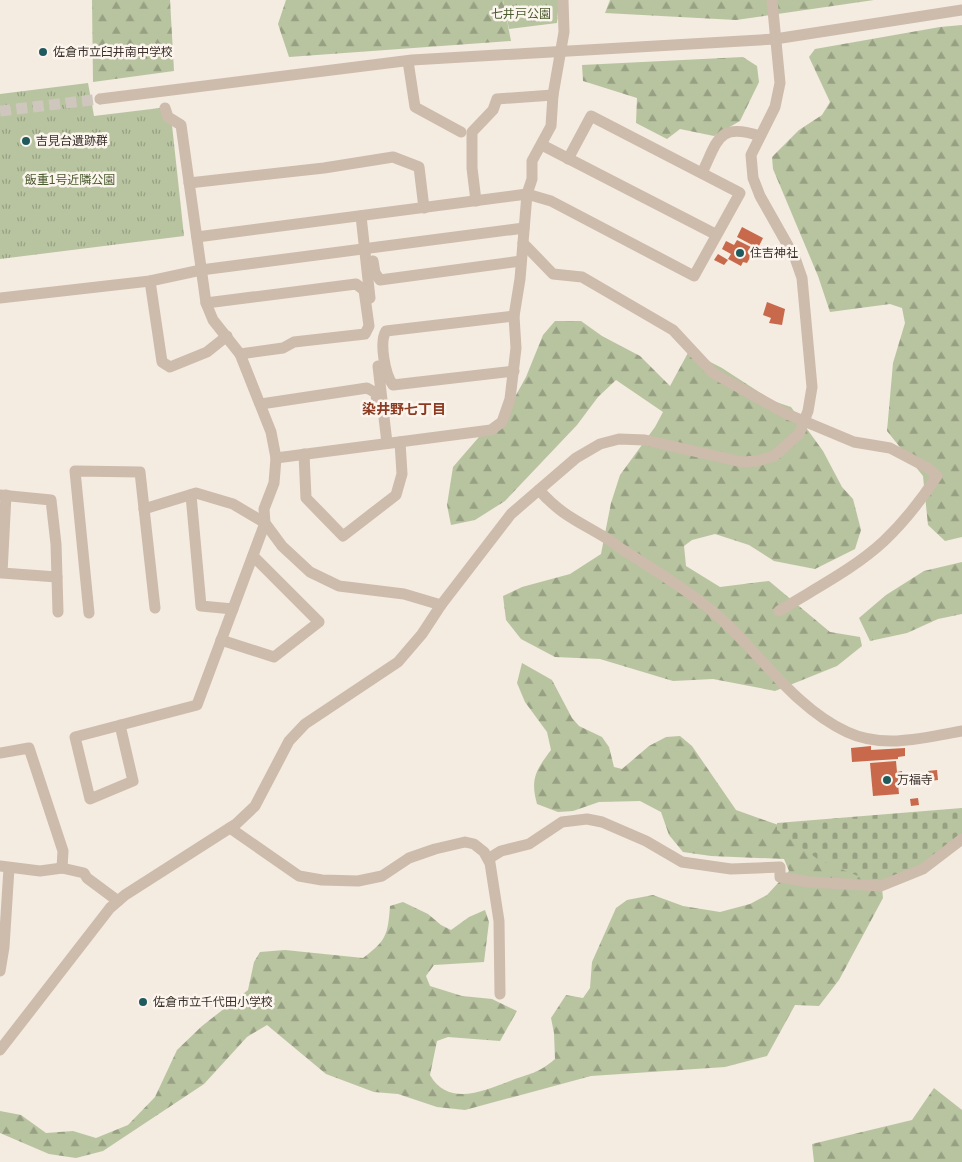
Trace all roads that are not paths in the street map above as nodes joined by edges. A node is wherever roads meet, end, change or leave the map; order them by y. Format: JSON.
{"nodes":[{"id":1,"x":563,"y":0,"type":"edge"},
{"id":2,"x":772,"y":0,"type":"edge"},
{"id":3,"x":962,"y":10,"type":"edge"},
{"id":4,"x":775,"y":39,"type":"junction"},
{"id":5,"x":408,"y":61,"type":"junction"},
{"id":6,"x":554,"y":95,"type":"junction"},
{"id":7,"x":100,"y":99,"type":"tunnel mouth"},
{"id":8,"x":165,"y":108,"type":"dead end"},
{"id":9,"x":461,"y":132,"type":"dead end"},
{"id":10,"x":760,"y":136,"type":"junction"},
{"id":11,"x":542,"y":145,"type":"junction"},
{"id":12,"x":568,"y":159,"type":"junction"},
{"id":13,"x":702,"y":173,"type":"junction"},
{"id":14,"x":189,"y":183,"type":"junction"},
{"id":15,"x":527,"y":194,"type":"junction"},
{"id":16,"x":476,"y":201,"type":"junction"},
{"id":17,"x":424,"y":208,"type":"junction"},
{"id":18,"x":364,"y":215,"type":"junction"},
{"id":19,"x":524,"y":228,"type":"junction"},
{"id":20,"x":716,"y":234,"type":"junction"},
{"id":21,"x":197,"y":237,"type":"junction"},
{"id":22,"x":523,"y":243,"type":"junction"},
{"id":23,"x":368,"y":249,"type":"junction"},
{"id":24,"x":521,"y":261,"type":"junction"},
{"id":25,"x":200,"y":270,"type":"junction"},
{"id":26,"x":150,"y":281,"type":"junction"},
{"id":27,"x":0,"y":298,"type":"edge"},
{"id":28,"x":206,"y":303,"type":"junction"},
{"id":29,"x":514,"y":316,"type":"junction"},
{"id":30,"x":227,"y":336,"type":"junction"},
{"id":31,"x":240,"y":354,"type":"junction"},
{"id":32,"x":514,"y":371,"type":"junction"},
{"id":33,"x":261,"y":404,"type":"junction"},
{"id":34,"x":805,"y":422,"type":"junction"},
{"id":35,"x":400,"y":442,"type":"junction"},
{"id":36,"x":384,"y":444,"type":"junction"},
{"id":37,"x":304,"y":454,"type":"junction"},
{"id":38,"x":276,"y":458,"type":"junction"},
{"id":39,"x":539,"y":490,"type":"junction"},
{"id":40,"x":3,"y":495,"type":"edge"},
{"id":41,"x":191,"y":495,"type":"junction"},
{"id":42,"x":144,"y":509,"type":"junction"},
{"id":43,"x":265,"y":523,"type":"junction"},
{"id":44,"x":253,"y":556,"type":"junction"},
{"id":45,"x":57,"y":577,"type":"junction"},
{"id":46,"x":441,"y":606,"type":"junction"},
{"id":47,"x":155,"y":608,"type":"dead end"},
{"id":48,"x":233,"y":609,"type":"junction"},
{"id":49,"x":779,"y":611,"type":"dead end"},
{"id":50,"x":58,"y":612,"type":"dead end"},
{"id":51,"x":89,"y":613,"type":"dead end"},
{"id":52,"x":221,"y":640,"type":"junction"},
{"id":53,"x":120,"y":725,"type":"junction"},
{"id":54,"x":962,"y":731,"type":"edge"},
{"id":55,"x":0,"y":753,"type":"edge"},
{"id":56,"x":230,"y":828,"type":"junction"},
{"id":57,"x":962,"y":839,"type":"edge"},
{"id":58,"x":488,"y":859,"type":"junction"},
{"id":59,"x":5,"y":867,"type":"edge"},
{"id":60,"x":62,"y":868,"type":"junction"},
{"id":61,"x":118,"y":901,"type":"junction"},
{"id":62,"x":0,"y":971,"type":"edge"},
{"id":63,"x":500,"y":994,"type":"dead end"},
{"id":64,"x":0,"y":1050,"type":"edge"}],
"edges":[{"from":1,"to":6,"type":"street"},
{"from":2,"to":4,"type":"street"},
{"from":3,"to":4,"type":"street"},
{"from":4,"to":5,"type":"street"},
{"from":4,"to":10,"type":"street"},
{"from":5,"to":7,"type":"street"},
{"from":5,"to":9,"type":"street"},
{"from":6,"to":11,"type":"street"},
{"from":6,"to":16,"type":"street"},
{"from":8,"to":14,"type":"street"},
{"from":10,"to":13,"type":"street"},
{"from":10,"to":34,"type":"street"},
{"from":11,"to":12,"type":"street"},
{"from":11,"to":15,"type":"street"},
{"from":12,"to":13,"type":"street"},
{"from":12,"to":20,"type":"street"},
{"from":13,"to":20,"type":"street"},
{"from":14,"to":17,"type":"street"},
{"from":14,"to":21,"type":"street"},
{"from":15,"to":16,"type":"street"},
{"from":15,"to":19,"type":"street"},
{"from":15,"to":20,"type":"street"},
{"from":16,"to":17,"type":"street"},
{"from":17,"to":18,"type":"street"},
{"from":18,"to":21,"type":"street"},
{"from":18,"to":23,"type":"street"},
{"from":19,"to":22,"type":"street"},
{"from":19,"to":23,"type":"street"},
{"from":21,"to":25,"type":"street"},
{"from":22,"to":24,"type":"street"},
{"from":22,"to":34,"type":"street"},
{"from":23,"to":24,"type":"street"},
{"from":23,"to":25,"type":"street"},
{"from":23,"to":36,"type":"street"},
{"from":24,"to":29,"type":"street"},
{"from":25,"to":26,"type":"street"},
{"from":25,"to":28,"type":"street"},
{"from":26,"to":27,"type":"street"},
{"from":26,"to":30,"type":"street"},
{"from":28,"to":30,"type":"street"},
{"from":28,"to":31,"type":"street"},
{"from":29,"to":32,"type":"street"},
{"from":29,"to":32,"type":"street"},
{"from":30,"to":31,"type":"street"},
{"from":31,"to":33,"type":"street"},
{"from":32,"to":35,"type":"street"},
{"from":33,"to":36,"type":"street"},
{"from":33,"to":38,"type":"street"},
{"from":34,"to":39,"type":"street"},
{"from":34,"to":49,"type":"street"},
{"from":35,"to":36,"type":"street"},
{"from":35,"to":37,"type":"street"},
{"from":36,"to":37,"type":"street"},
{"from":37,"to":38,"type":"street"},
{"from":38,"to":43,"type":"street"},
{"from":39,"to":46,"type":"street"},
{"from":39,"to":54,"type":"street"},
{"from":40,"to":45,"type":"street"},
{"from":40,"to":45,"type":"street"},
{"from":41,"to":42,"type":"street"},
{"from":41,"to":43,"type":"street"},
{"from":41,"to":48,"type":"street"},
{"from":42,"to":47,"type":"street"},
{"from":42,"to":51,"type":"street"},
{"from":43,"to":44,"type":"street"},
{"from":43,"to":46,"type":"street"},
{"from":44,"to":48,"type":"street"},
{"from":44,"to":52,"type":"street"},
{"from":45,"to":50,"type":"street"},
{"from":46,"to":56,"type":"street"},
{"from":48,"to":52,"type":"street"},
{"from":52,"to":53,"type":"street"},
{"from":53,"to":53,"type":"street"},
{"from":55,"to":60,"type":"street"},
{"from":56,"to":58,"type":"street"},
{"from":56,"to":61,"type":"street"},
{"from":57,"to":58,"type":"street"},
{"from":58,"to":63,"type":"street"},
{"from":59,"to":60,"type":"street"},
{"from":59,"to":62,"type":"street"},
{"from":60,"to":61,"type":"street"},
{"from":61,"to":64,"type":"street"}]}
